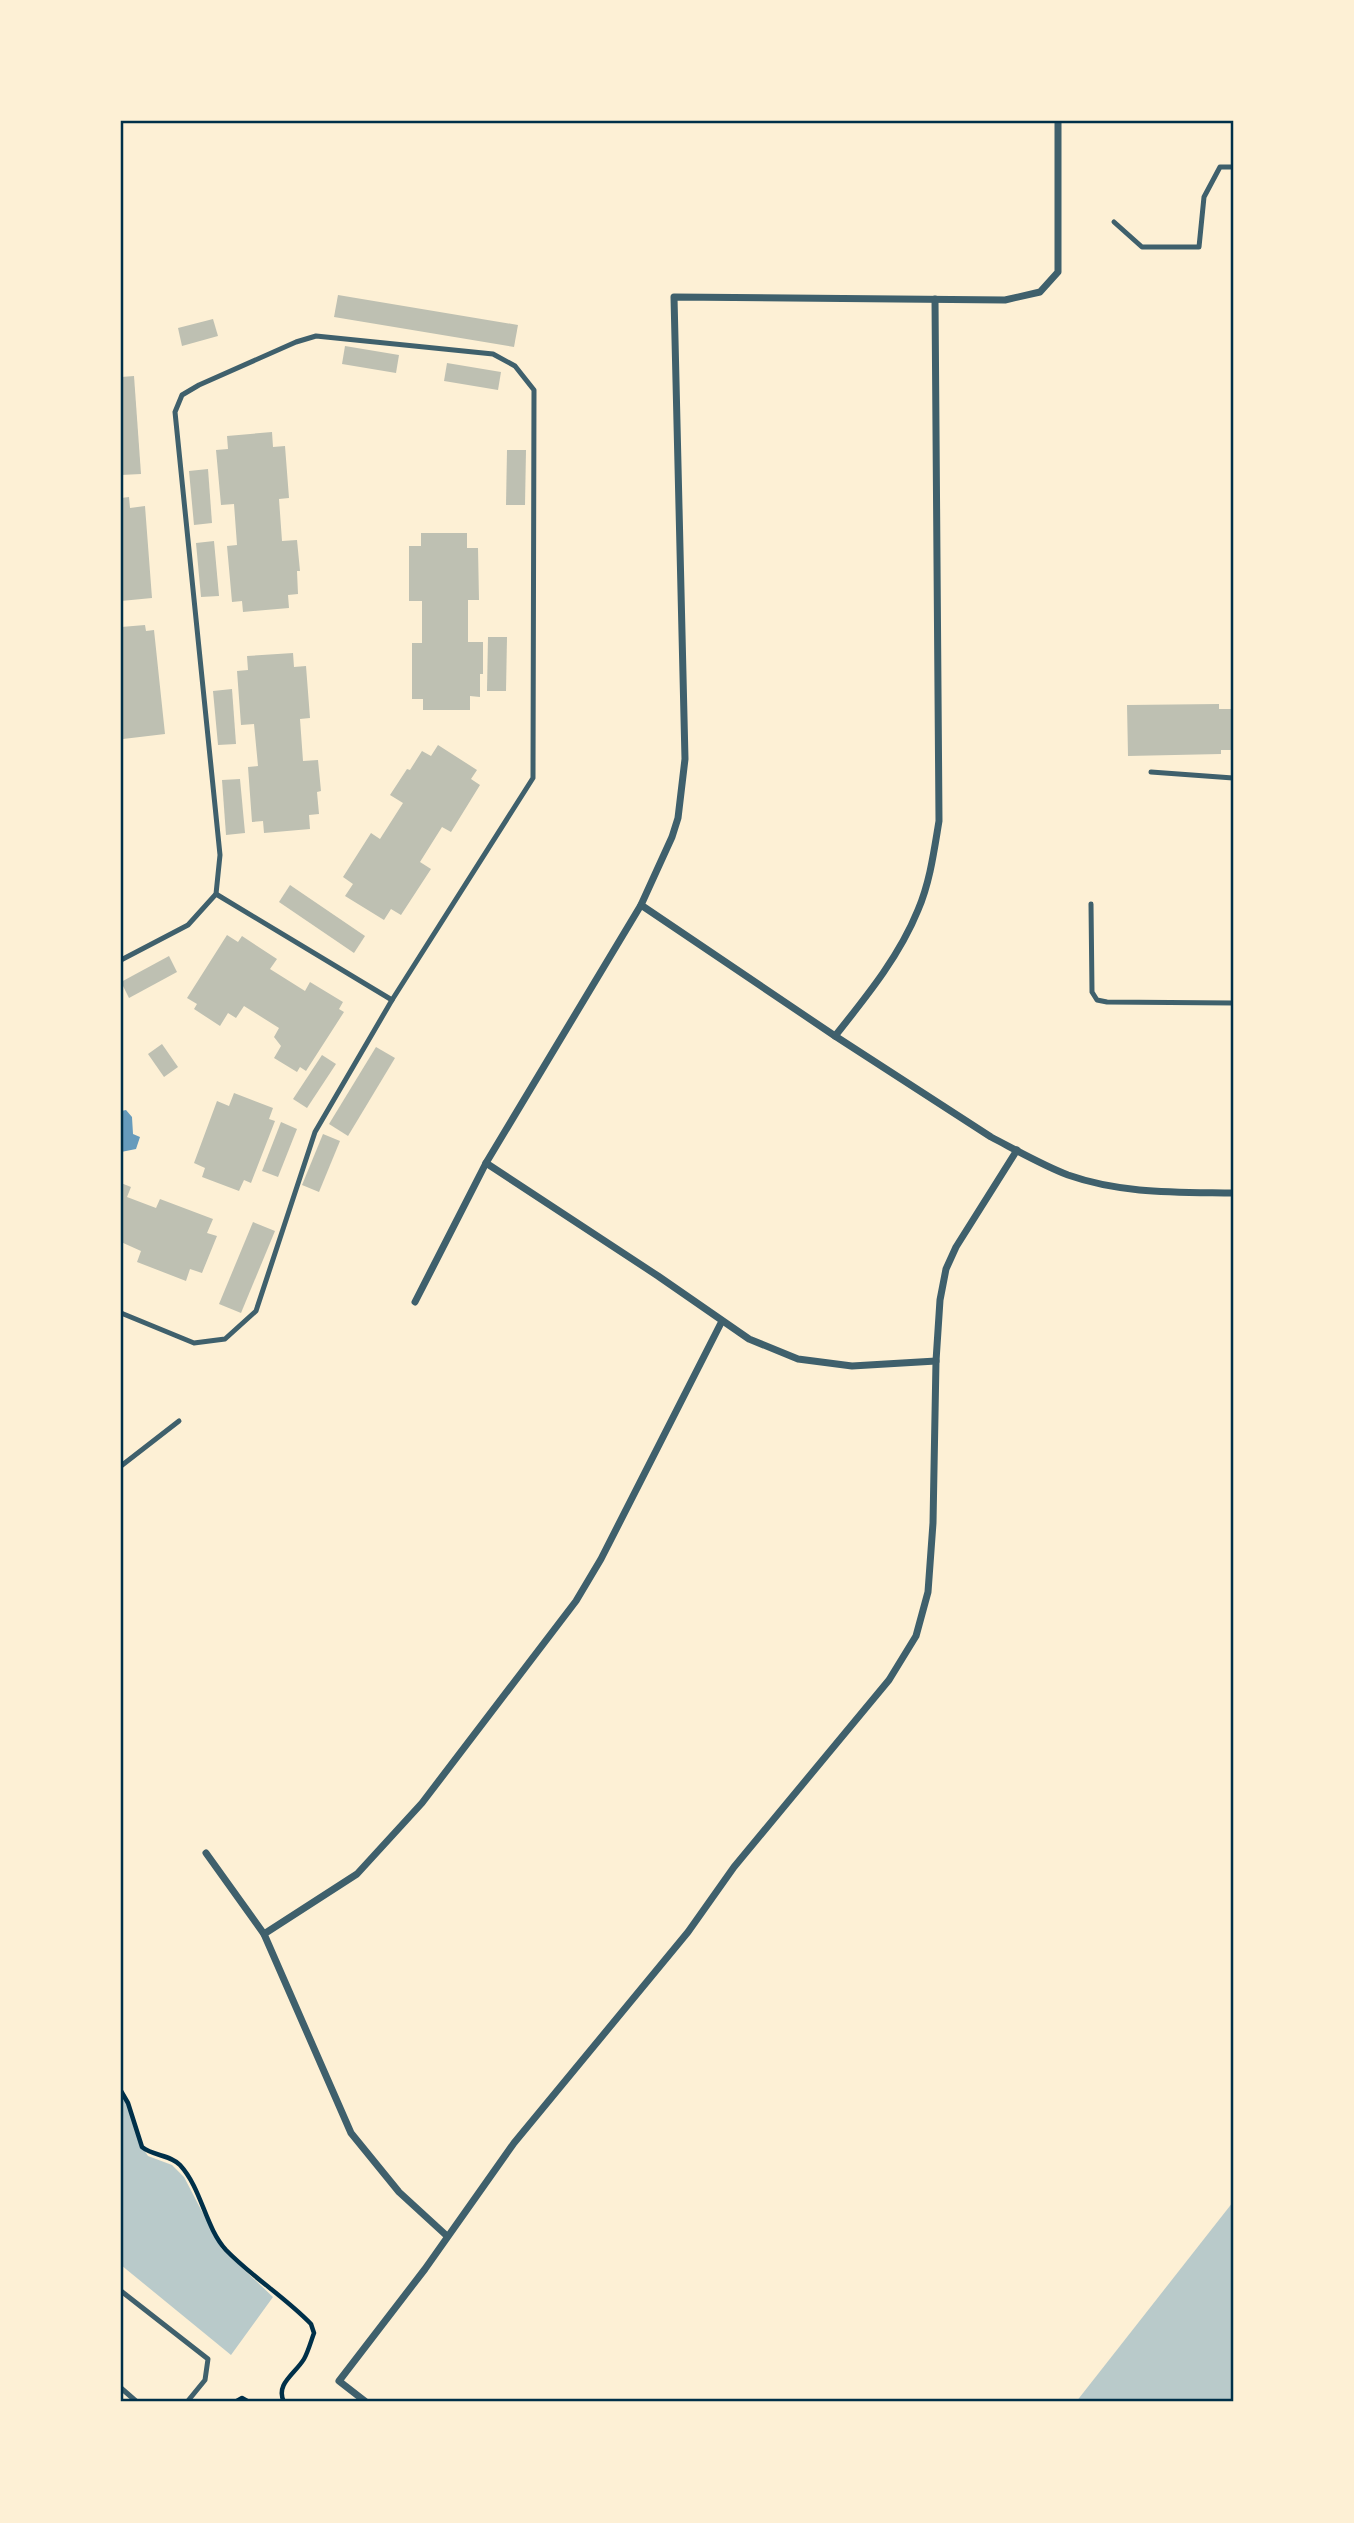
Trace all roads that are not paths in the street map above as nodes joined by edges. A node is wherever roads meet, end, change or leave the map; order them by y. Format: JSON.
{"nodes":[{"id":1,"x":1058,"y":121,"type":"edge"},
{"id":2,"x":1233,"y":167,"type":"edge"},
{"id":3,"x":1114,"y":222,"type":"dead end"},
{"id":4,"x":935,"y":299,"type":"junction"},
{"id":5,"x":1151,"y":772,"type":"dead end"},
{"id":6,"x":1233,"y":778,"type":"edge"},
{"id":7,"x":216,"y":894,"type":"junction"},
{"id":8,"x":1091,"y":904,"type":"dead end"},
{"id":9,"x":641,"y":905,"type":"junction"},
{"id":10,"x":121,"y":960,"type":"edge"},
{"id":11,"x":392,"y":1000,"type":"junction"},
{"id":12,"x":1233,"y":1003,"type":"edge"},
{"id":13,"x":835,"y":1036,"type":"junction"},
{"id":14,"x":1017,"y":1150,"type":"junction"},
{"id":15,"x":486,"y":1163,"type":"junction"},
{"id":16,"x":1233,"y":1193,"type":"edge"},
{"id":17,"x":415,"y":1301,"type":"dead end"},
{"id":18,"x":121,"y":1313,"type":"edge"},
{"id":19,"x":722,"y":1321,"type":"junction"},
{"id":20,"x":936,"y":1361,"type":"junction"},
{"id":21,"x":179,"y":1421,"type":"dead end"},
{"id":22,"x":121,"y":1466,"type":"edge"},
{"id":23,"x":206,"y":1853,"type":"dead end"},
{"id":24,"x":264,"y":1934,"type":"junction"},
{"id":25,"x":447,"y":2236,"type":"junction"},
{"id":26,"x":121,"y":2291,"type":"edge"},
{"id":27,"x":121,"y":2388,"type":"edge"},
{"id":28,"x":137,"y":2402,"type":"edge"},
{"id":29,"x":187,"y":2402,"type":"edge"},
{"id":30,"x":366,"y":2402,"type":"edge"}],
"edges":[{"from":1,"to":4,"type":"street"},
{"from":2,"to":3,"type":"lane"},
{"from":4,"to":9,"type":"street"},
{"from":4,"to":13,"type":"street"},
{"from":5,"to":6,"type":"lane"},
{"from":7,"to":10,"type":"lane"},
{"from":7,"to":11,"type":"lane"},
{"from":7,"to":11,"type":"lane"},
{"from":8,"to":12,"type":"lane"},
{"from":9,"to":13,"type":"street"},
{"from":9,"to":15,"type":"street"},
{"from":11,"to":18,"type":"lane"},
{"from":13,"to":14,"type":"street"},
{"from":14,"to":16,"type":"street"},
{"from":14,"to":20,"type":"street"},
{"from":15,"to":17,"type":"street"},
{"from":15,"to":19,"type":"street"},
{"from":19,"to":20,"type":"street"},
{"from":19,"to":24,"type":"street"},
{"from":20,"to":25,"type":"street"},
{"from":21,"to":22,"type":"lane"},
{"from":23,"to":24,"type":"street"},
{"from":24,"to":25,"type":"street"},
{"from":25,"to":30,"type":"street"},
{"from":26,"to":29,"type":"lane"},
{"from":27,"to":28,"type":"lane"}]}
